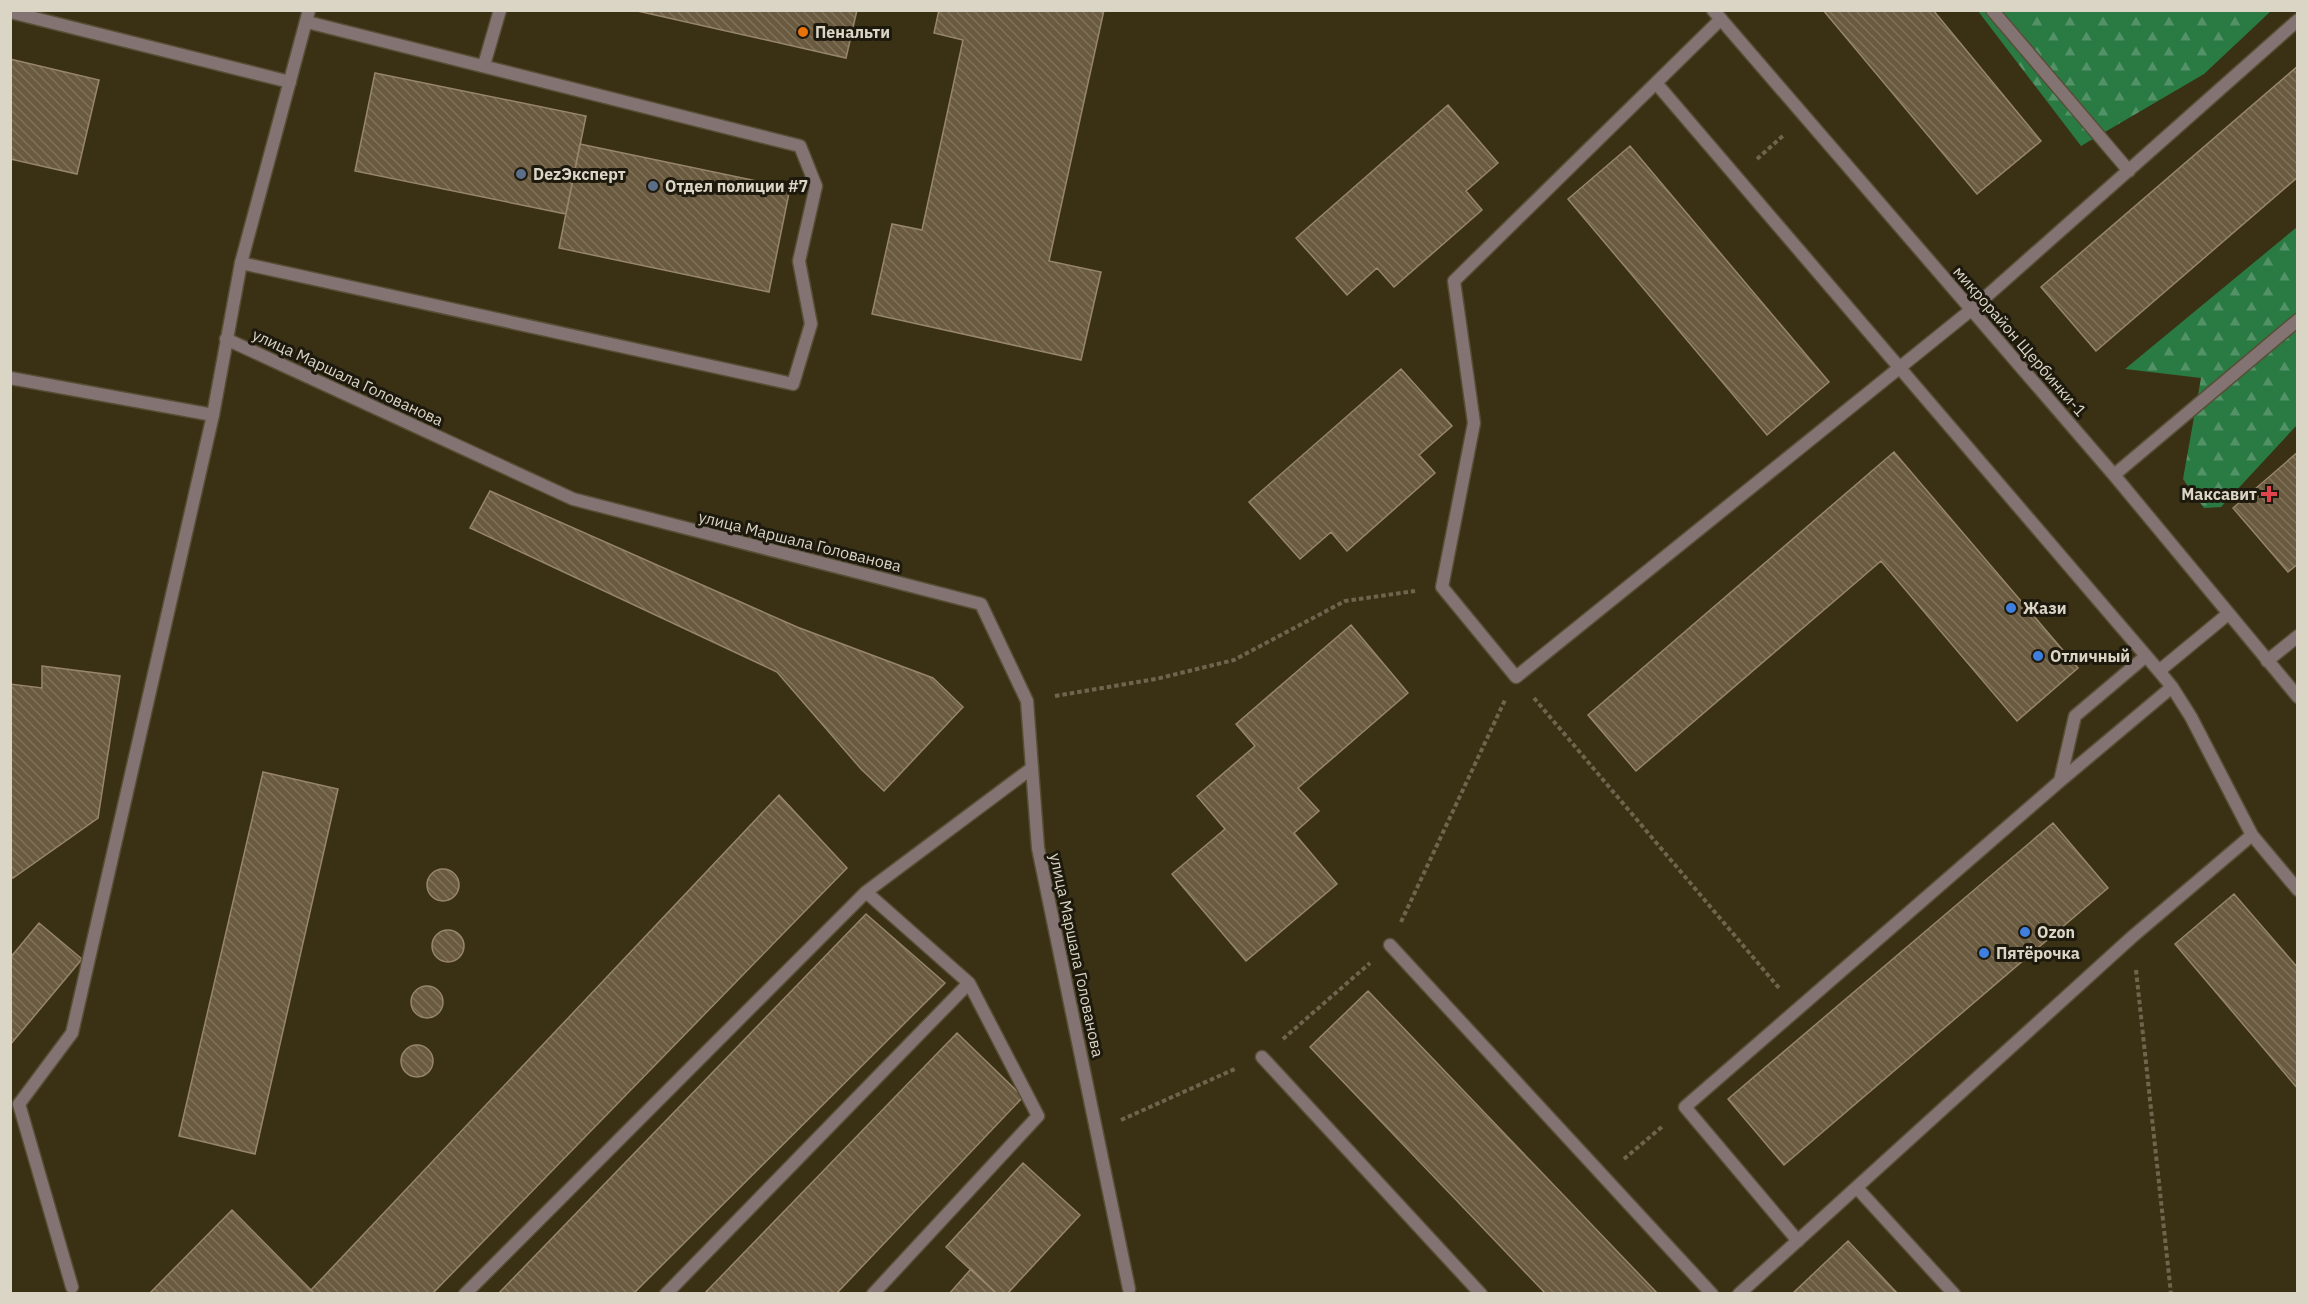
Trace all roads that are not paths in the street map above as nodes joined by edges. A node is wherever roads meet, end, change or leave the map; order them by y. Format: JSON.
{"nodes":[{"id":1,"x":500,"y":10,"type":"edge"},
{"id":2,"x":1992,"y":10,"type":"edge"},
{"id":3,"x":10,"y":12,"type":"edge"},
{"id":4,"x":1717,"y":15,"type":"edge"},
{"id":5,"x":308,"y":16,"type":"edge"},
{"id":6,"x":2298,"y":21,"type":"edge"},
{"id":7,"x":484,"y":65,"type":"junction"},
{"id":8,"x":290,"y":82,"type":"junction"},
{"id":9,"x":1656,"y":83,"type":"junction"},
{"id":10,"x":2129,"y":171,"type":"junction"},
{"id":11,"x":241,"y":263,"type":"junction"},
{"id":12,"x":1971,"y":310,"type":"junction"},
{"id":13,"x":2298,"y":320,"type":"edge"},
{"id":14,"x":226,"y":339,"type":"junction"},
{"id":15,"x":1899,"y":368,"type":"junction"},
{"id":16,"x":10,"y":378,"type":"edge"},
{"id":17,"x":213,"y":414,"type":"junction"},
{"id":18,"x":2114,"y":475,"type":"junction"},
{"id":19,"x":2228,"y":614,"type":"junction"},
{"id":20,"x":2298,"y":636,"type":"edge"},
{"id":21,"x":2146,"y":656,"type":"junction"},
{"id":22,"x":2267,"y":661,"type":"junction"},
{"id":23,"x":2159,"y":670,"type":"junction"},
{"id":24,"x":2172,"y":687,"type":"junction"},
{"id":25,"x":2298,"y":697,"type":"edge"},
{"id":26,"x":1032,"y":768,"type":"junction"},
{"id":27,"x":2060,"y":781,"type":"junction"},
{"id":28,"x":2252,"y":836,"type":"junction"},
{"id":29,"x":2298,"y":890,"type":"edge"},
{"id":30,"x":866,"y":892,"type":"junction"},
{"id":31,"x":1390,"y":945,"type":"road end"},
{"id":32,"x":969,"y":983,"type":"junction"},
{"id":33,"x":1262,"y":1058,"type":"road end"},
{"id":34,"x":1857,"y":1188,"type":"junction"},
{"id":35,"x":1797,"y":1241,"type":"junction"},
{"id":36,"x":72,"y":1287,"type":"dead end"},
{"id":37,"x":1130,"y":1291,"type":"edge"},
{"id":38,"x":465,"y":1293,"type":"edge"},
{"id":39,"x":666,"y":1293,"type":"edge"},
{"id":40,"x":873,"y":1293,"type":"edge"},
{"id":41,"x":1481,"y":1293,"type":"edge"},
{"id":42,"x":1712,"y":1293,"type":"edge"},
{"id":43,"x":1739,"y":1293,"type":"edge"},
{"id":44,"x":1954,"y":1293,"type":"edge"}],
"edges":[{"from":1,"to":7,"type":"street"},
{"from":2,"to":10,"type":"street"},
{"from":3,"to":8,"type":"street"},
{"from":4,"to":9,"type":"street"},
{"from":4,"to":12,"type":"street","name":"микрорайон Щербинки-1"},
{"from":5,"to":7,"type":"street"},
{"from":5,"to":8,"type":"street"},
{"from":6,"to":10,"type":"street"},
{"from":7,"to":11,"type":"street"},
{"from":8,"to":11,"type":"street"},
{"from":9,"to":15,"type":"street"},
{"from":9,"to":15,"type":"street"},
{"from":10,"to":12,"type":"street"},
{"from":11,"to":14,"type":"street"},
{"from":12,"to":15,"type":"street"},
{"from":12,"to":18,"type":"street","name":"микрорайон Щербинки-1"},
{"from":13,"to":18,"type":"street"},
{"from":14,"to":17,"type":"street","name":"улица Маршала Голованова"},
{"from":14,"to":26,"type":"street","name":"улица Маршала Голованова"},
{"from":15,"to":21,"type":"street"},
{"from":16,"to":17,"type":"street"},
{"from":17,"to":36,"type":"street","name":"улица Маршала Голованова"},
{"from":18,"to":19,"type":"street","name":"микрорайон Щербинки-1"},
{"from":19,"to":22,"type":"street","name":"микрорайон Щербинки-1"},
{"from":19,"to":23,"type":"street"},
{"from":20,"to":22,"type":"street"},
{"from":21,"to":23,"type":"street"},
{"from":21,"to":27,"type":"street"},
{"from":22,"to":25,"type":"street","name":"микрорайон Щербинки-1"},
{"from":23,"to":24,"type":"street"},
{"from":24,"to":27,"type":"street"},
{"from":24,"to":28,"type":"street"},
{"from":26,"to":30,"type":"street"},
{"from":26,"to":37,"type":"street","name":"улица Маршала Голованова"},
{"from":27,"to":35,"type":"street"},
{"from":28,"to":29,"type":"street"},
{"from":28,"to":34,"type":"street"},
{"from":30,"to":32,"type":"street"},
{"from":30,"to":38,"type":"street"},
{"from":31,"to":42,"type":"street"},
{"from":32,"to":39,"type":"street"},
{"from":32,"to":40,"type":"street"},
{"from":33,"to":41,"type":"street"},
{"from":34,"to":35,"type":"street"},
{"from":34,"to":44,"type":"street"},
{"from":35,"to":43,"type":"street"}]}
